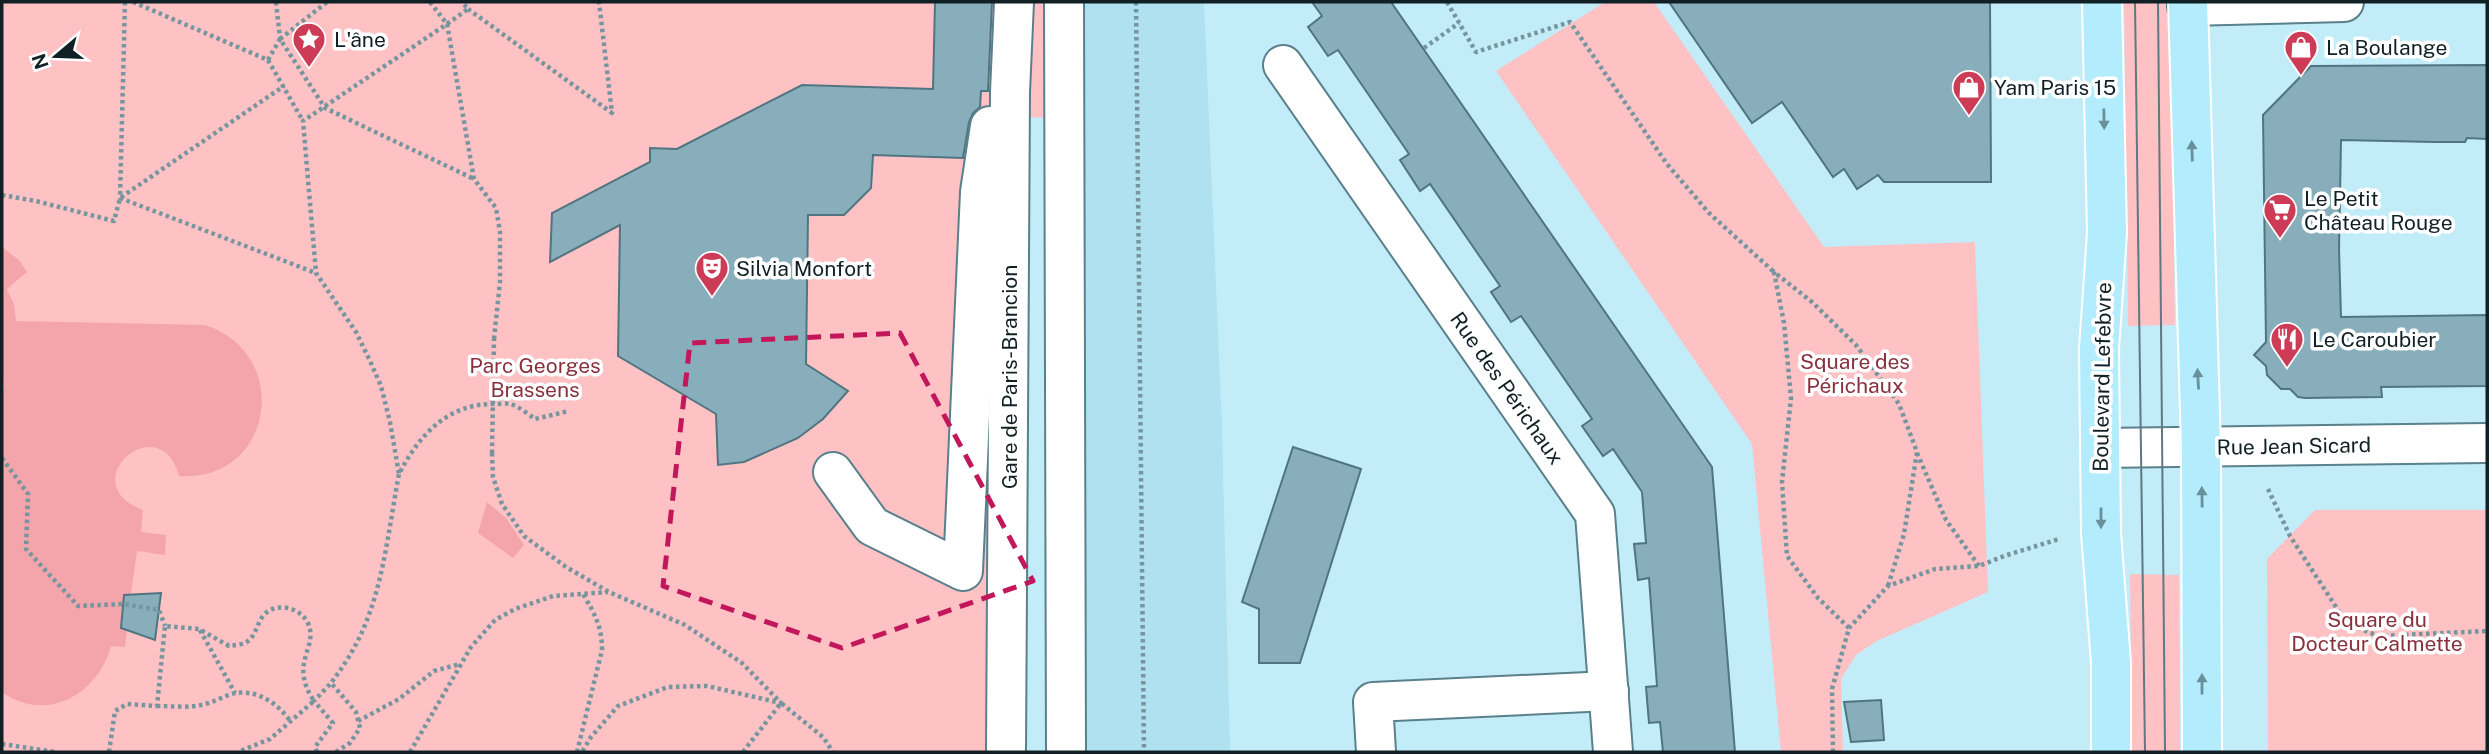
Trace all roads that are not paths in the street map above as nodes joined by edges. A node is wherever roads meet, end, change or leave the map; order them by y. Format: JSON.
{"nodes":[{"id":1,"x":1014,"y":2,"type":"edge"},
{"id":2,"x":1064,"y":2,"type":"edge"},
{"id":3,"x":2102,"y":2,"type":"edge"},
{"id":4,"x":2344,"y":2,"type":"edge"},
{"id":5,"x":2188,"y":4,"type":"edge"},
{"id":6,"x":1283,"y":65,"type":"dead end"},
{"id":7,"x":993,"y":106,"type":"dead end"},
{"id":8,"x":2487,"y":443,"type":"edge"},
{"id":9,"x":2202,"y":447,"type":"junction"},
{"id":10,"x":2101,"y":448,"type":"junction"},
{"id":11,"x":833,"y":472,"type":"dead end"},
{"id":12,"x":1609,"y":691,"type":"junction"},
{"id":13,"x":1006,"y":752,"type":"edge"},
{"id":14,"x":1066,"y":752,"type":"edge"},
{"id":15,"x":1376,"y":752,"type":"edge"},
{"id":16,"x":1613,"y":752,"type":"edge"},
{"id":17,"x":2111,"y":752,"type":"edge"},
{"id":18,"x":2202,"y":752,"type":"edge"}],
"edges":[{"from":1,"to":13,"type":"street","name":"Gare de Paris-Brancion"},
{"from":2,"to":14,"type":"street"},
{"from":3,"to":10,"type":"main road","name":"Boulevard Lefebvre","one_way":true},
{"from":4,"to":5,"type":"street"},
{"from":9,"to":5,"type":"main road","one_way":true},
{"from":6,"to":12,"type":"street","name":"Rue des Périchaux"},
{"from":7,"to":11,"type":"street"},
{"from":8,"to":9,"type":"street","name":"Rue Jean Sicard"},
{"from":9,"to":10,"type":"street","name":"Rue Jean Sicard"},
{"from":18,"to":9,"type":"main road","one_way":true},
{"from":10,"to":17,"type":"main road","name":"Boulevard Lefebvre","one_way":true},
{"from":12,"to":15,"type":"street"},
{"from":12,"to":16,"type":"street","name":"Rue des Périchaux"}]}
